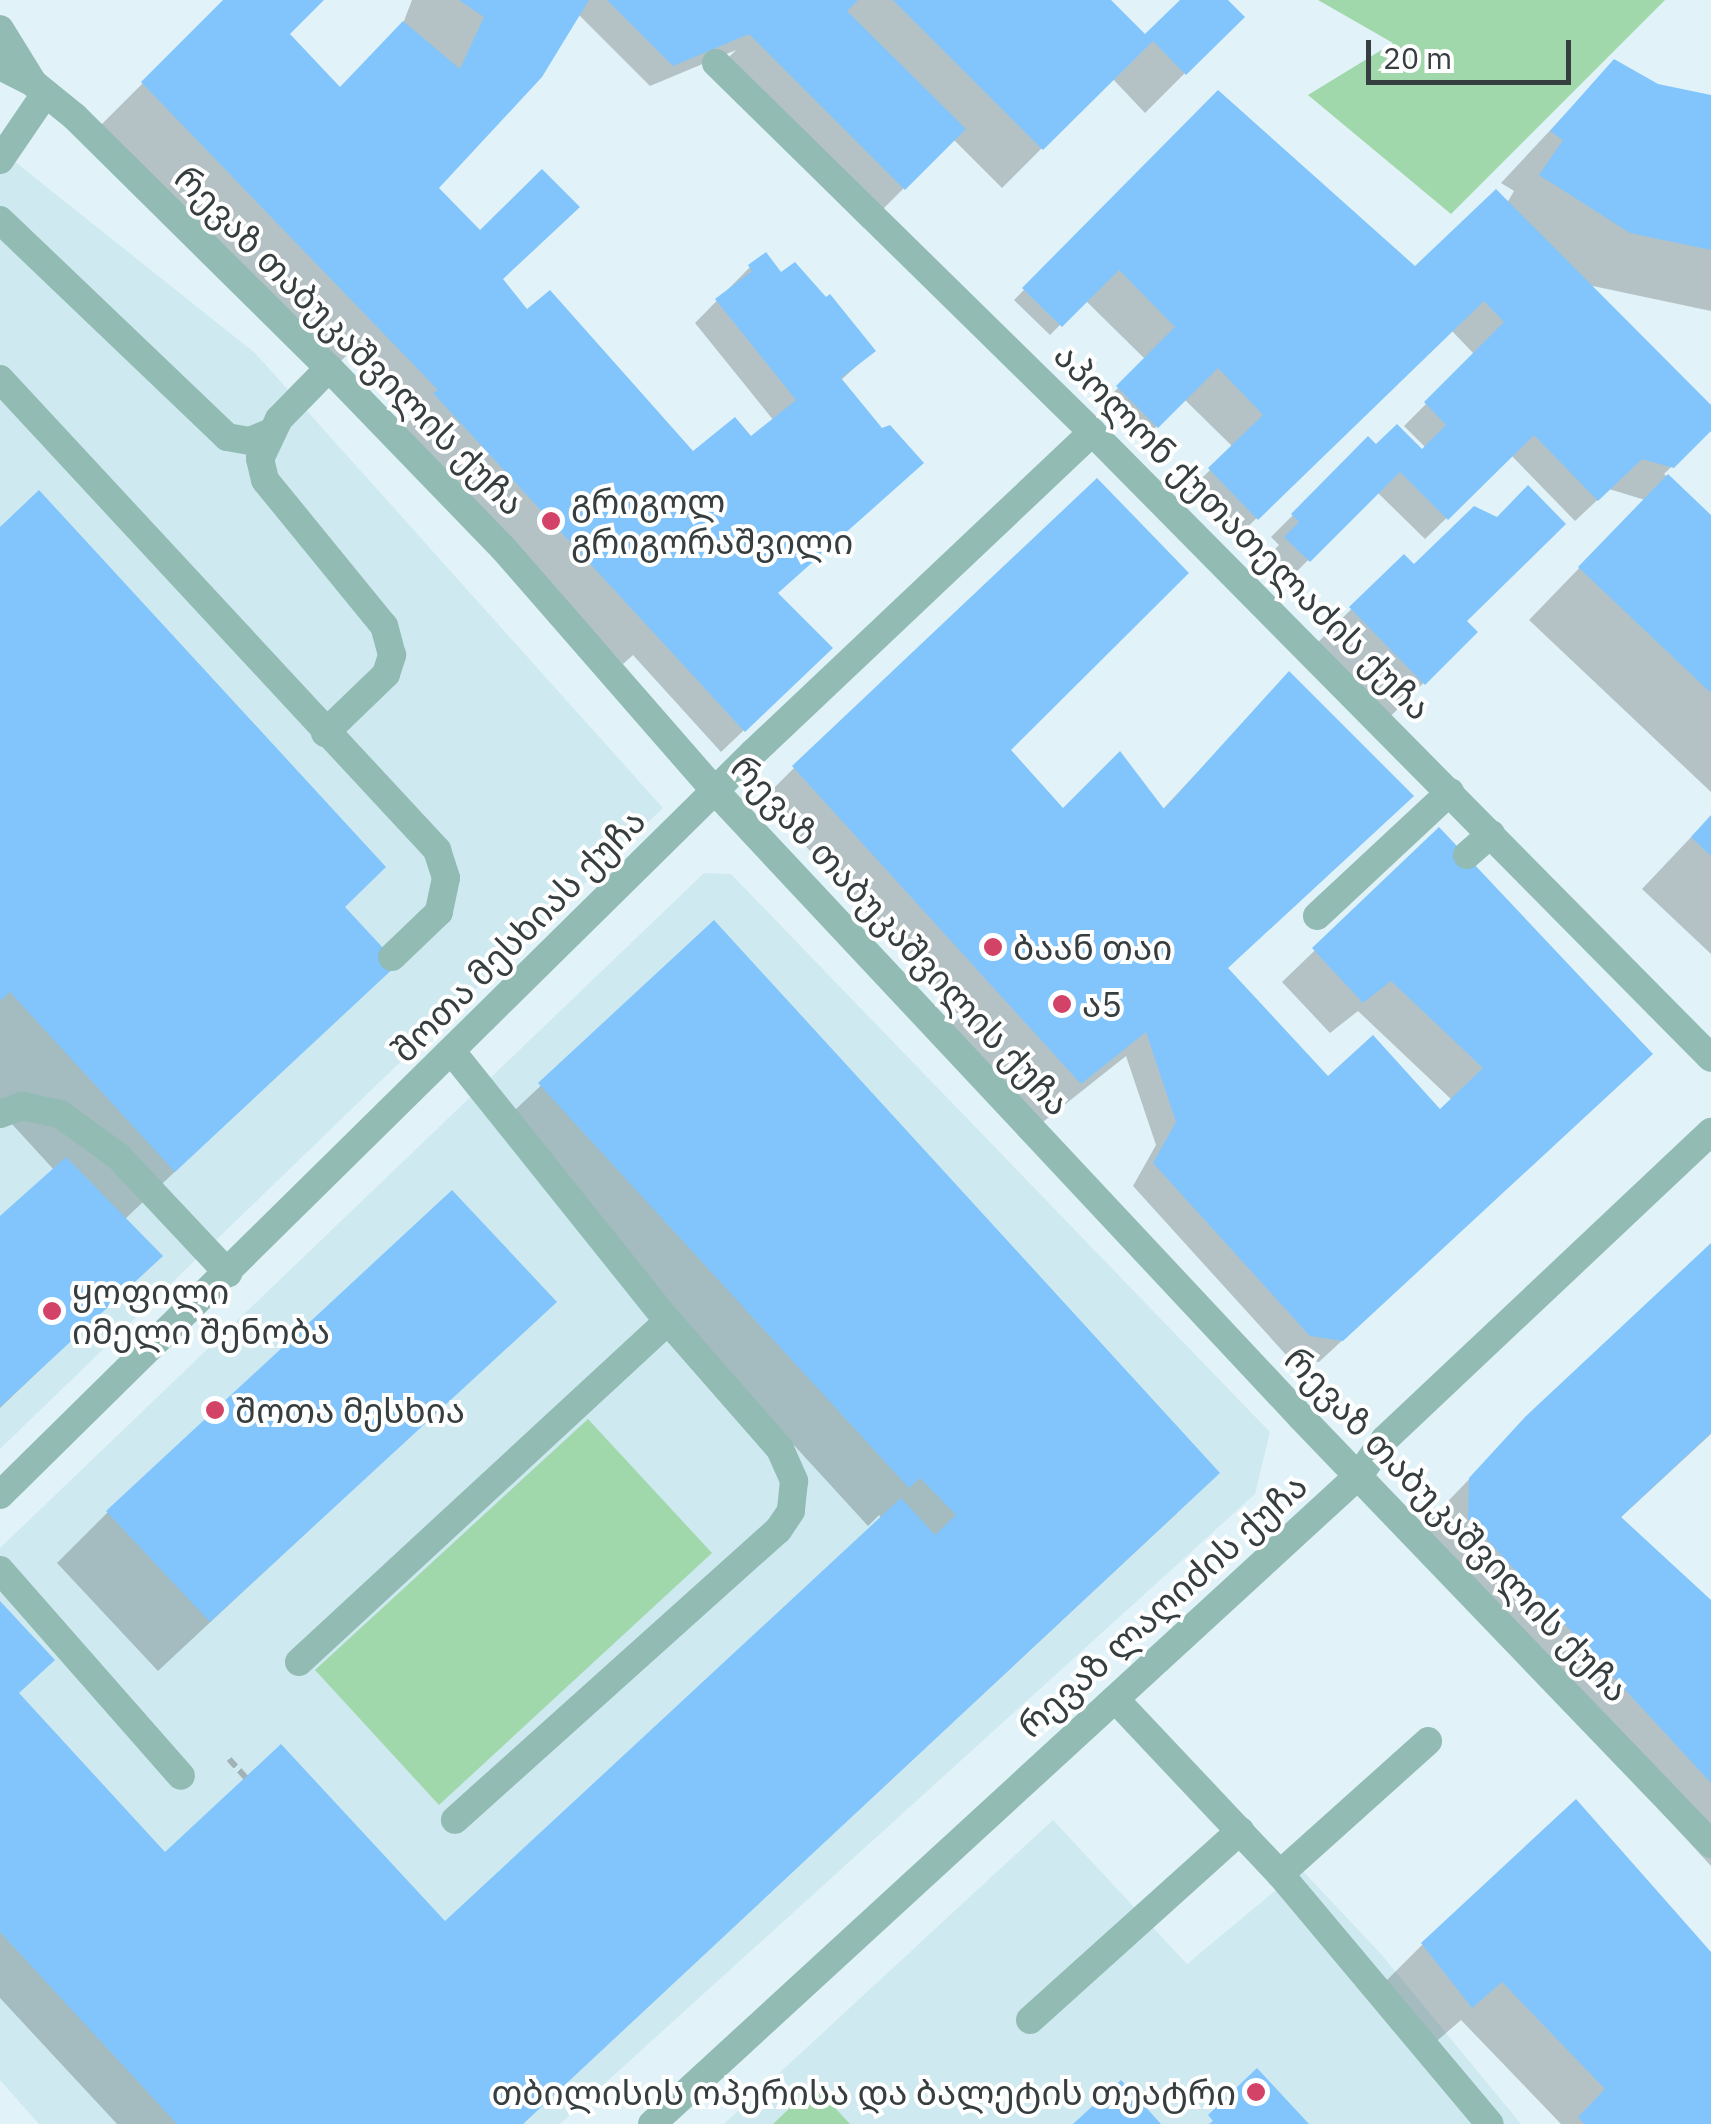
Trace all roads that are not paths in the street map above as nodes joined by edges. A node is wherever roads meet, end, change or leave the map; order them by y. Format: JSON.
{"nodes":[{"id":1,"x":0,"y":28,"type":"edge"},
{"id":2,"x":716,"y":63,"type":"dead end"},
{"id":3,"x":0,"y":66,"type":"edge"},
{"id":4,"x":0,"y":78,"type":"edge"},
{"id":5,"x":39,"y":89,"type":"junction"},
{"id":6,"x":0,"y":160,"type":"edge"},
{"id":7,"x":0,"y":220,"type":"edge"},
{"id":8,"x":329,"y":368,"type":"junction"},
{"id":9,"x":0,"y":379,"type":"edge"},
{"id":10,"x":1092,"y":432,"type":"junction"},
{"id":11,"x":268,"y":433,"type":"junction"},
{"id":12,"x":325,"y":733,"type":"junction"},
{"id":13,"x":716,"y":792,"type":"junction"},
{"id":14,"x":1450,"y":792,"type":"junction"},
{"id":15,"x":1491,"y":834,"type":"junction"},
{"id":16,"x":1467,"y":855,"type":"dead end"},
{"id":17,"x":1317,"y":916,"type":"dead end"},
{"id":18,"x":392,"y":958,"type":"dead end"},
{"id":19,"x":453,"y":1053,"type":"junction"},
{"id":20,"x":1711,"y":1058,"type":"edge"},
{"id":21,"x":0,"y":1114,"type":"edge"},
{"id":22,"x":1711,"y":1132,"type":"edge"},
{"id":23,"x":228,"y":1274,"type":"junction"},
{"id":24,"x":668,"y":1321,"type":"junction"},
{"id":25,"x":1359,"y":1475,"type":"junction"},
{"id":26,"x":0,"y":1495,"type":"edge"},
{"id":27,"x":0,"y":1570,"type":"edge"},
{"id":28,"x":299,"y":1662,"type":"dead end"},
{"id":29,"x":1115,"y":1699,"type":"junction"},
{"id":30,"x":1428,"y":1741,"type":"dead end"},
{"id":31,"x":181,"y":1776,"type":"dead end"},
{"id":32,"x":455,"y":1820,"type":"dead end"},
{"id":33,"x":1240,"y":1831,"type":"junction"},
{"id":34,"x":1711,"y":1844,"type":"edge"},
{"id":35,"x":1280,"y":1874,"type":"junction"},
{"id":36,"x":1030,"y":2020,"type":"dead end"},
{"id":37,"x":652,"y":2124,"type":"edge"},
{"id":38,"x":1490,"y":2124,"type":"edge"}],
"edges":[{"from":1,"to":5,"type":"street"},
{"from":2,"to":10,"type":"street","name":"აპოლონ ქუთათელაძის ქუჩა"},
{"from":3,"to":5,"type":"street"},
{"from":4,"to":5,"type":"street"},
{"from":5,"to":6,"type":"street"},
{"from":5,"to":8,"type":"street","name":"რევაზ თაბუკაშვილის ქუჩა"},
{"from":7,"to":11,"type":"street"},
{"from":8,"to":11,"type":"street"},
{"from":8,"to":13,"type":"street","name":"რევაზ თაბუკაშვილის ქუჩა"},
{"from":9,"to":12,"type":"street"},
{"from":10,"to":13,"type":"street","name":"შოთა მესხიას ქუჩა"},
{"from":10,"to":14,"type":"street","name":"აპოლონ ქუთათელაძის ქუჩა"},
{"from":11,"to":12,"type":"street"},
{"from":12,"to":18,"type":"street"},
{"from":13,"to":19,"type":"street","name":"შოთა მესხიას ქუჩა"},
{"from":13,"to":25,"type":"street","name":"რევაზ თაბუკაშვილის ქუჩა"},
{"from":14,"to":15,"type":"street","name":"აპოლონ ქუთათელაძის ქუჩა"},
{"from":14,"to":17,"type":"street"},
{"from":15,"to":16,"type":"street"},
{"from":15,"to":20,"type":"street","name":"აპოლონ ქუთათელაძის ქუჩა"},
{"from":19,"to":23,"type":"street","name":"შოთა მესხიას ქუჩა"},
{"from":19,"to":24,"type":"street"},
{"from":21,"to":23,"type":"street"},
{"from":22,"to":25,"type":"street","name":"რევაზ ლაღიძის ქუჩა"},
{"from":23,"to":26,"type":"street","name":"შოთა მესხიას ქუჩა"},
{"from":24,"to":28,"type":"street"},
{"from":24,"to":32,"type":"street"},
{"from":25,"to":29,"type":"street","name":"რევაზ ლაღიძის ქუჩა"},
{"from":25,"to":34,"type":"street","name":"რევაზ თაბუკაშვილის ქუჩა"},
{"from":27,"to":31,"type":"street"},
{"from":29,"to":33,"type":"street"},
{"from":29,"to":37,"type":"street","name":"რევაზ ლაღიძის ქუჩა"},
{"from":30,"to":35,"type":"street"},
{"from":33,"to":35,"type":"street"},
{"from":33,"to":36,"type":"street"},
{"from":35,"to":38,"type":"street"}]}
